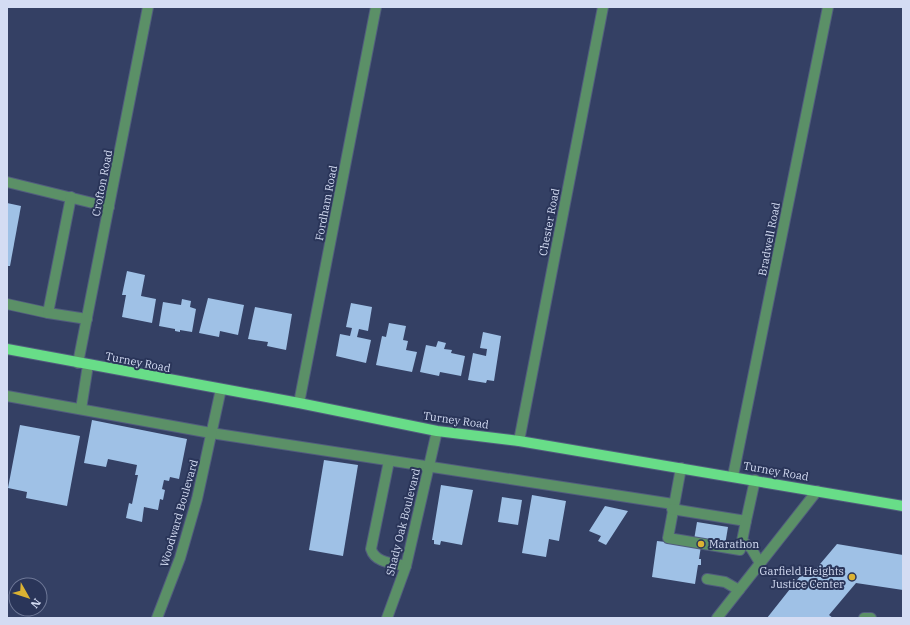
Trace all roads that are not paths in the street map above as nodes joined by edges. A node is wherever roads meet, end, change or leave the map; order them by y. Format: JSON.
{"nodes":[{"id":1,"x":148,"y":7,"type":"edge"},
{"id":2,"x":376,"y":7,"type":"edge"},
{"id":3,"x":603,"y":7,"type":"edge"},
{"id":4,"x":828,"y":7,"type":"edge"},
{"id":5,"x":7,"y":182,"type":"edge"},
{"id":6,"x":70,"y":198,"type":"junction"},
{"id":7,"x":109,"y":206,"type":"junction"},
{"id":8,"x":7,"y":304,"type":"edge"},
{"id":9,"x":48,"y":312,"type":"junction"},
{"id":10,"x":87,"y":319,"type":"junction"},
{"id":11,"x":7,"y":349,"type":"edge"},
{"id":12,"x":83,"y":364,"type":"junction"},
{"id":13,"x":221,"y":389,"type":"junction"},
{"id":14,"x":7,"y":396,"type":"edge"},
{"id":15,"x":299,"y":403,"type":"junction"},
{"id":16,"x":81,"y":409,"type":"junction"},
{"id":17,"x":437,"y":431,"type":"junction"},
{"id":18,"x":211,"y":433,"type":"junction"},
{"id":19,"x":519,"y":441,"type":"junction"},
{"id":20,"x":389,"y":461,"type":"junction"},
{"id":21,"x":429,"y":467,"type":"junction"},
{"id":22,"x":681,"y":468,"type":"junction"},
{"id":23,"x":733,"y":476,"type":"junction"},
{"id":24,"x":755,"y":480,"type":"junction"},
{"id":25,"x":817,"y":491,"type":"junction"},
{"id":26,"x":672,"y":506,"type":"junction"},
{"id":27,"x":903,"y":506,"type":"edge"},
{"id":28,"x":746,"y":521,"type":"junction"},
{"id":29,"x":742,"y":541,"type":"junction"},
{"id":30,"x":760,"y":563,"type":"junction"},
{"id":31,"x":406,"y":566,"type":"junction"},
{"id":32,"x":707,"y":579,"type":"dead end"},
{"id":33,"x":739,"y":590,"type":"junction"},
{"id":34,"x":158,"y":618,"type":"edge"},
{"id":35,"x":387,"y":618,"type":"edge"},
{"id":36,"x":717,"y":618,"type":"edge"},
{"id":37,"x":864,"y":618,"type":"edge"},
{"id":38,"x":871,"y":618,"type":"edge"}],
"edges":[{"from":1,"to":7,"type":"street","name":"Crofton Road"},
{"from":2,"to":15,"type":"street","name":"Fordham Road"},
{"from":3,"to":19,"type":"street","name":"Chester Road"},
{"from":4,"to":23,"type":"street","name":"Bradwell Road"},
{"from":5,"to":6,"type":"street"},
{"from":6,"to":7,"type":"street"},
{"from":6,"to":9,"type":"street"},
{"from":7,"to":10,"type":"street","name":"Crofton Road"},
{"from":8,"to":9,"type":"street"},
{"from":9,"to":10,"type":"street"},
{"from":10,"to":12,"type":"street","name":"Crofton Road"},
{"from":11,"to":12,"type":"main road","name":"Turney Road"},
{"from":12,"to":13,"type":"main road","name":"Turney Road"},
{"from":12,"to":16,"type":"street","name":"Crofton Road"},
{"from":13,"to":15,"type":"main road","name":"Turney Road"},
{"from":13,"to":18,"type":"street","name":"Woodward Boulevard"},
{"from":14,"to":16,"type":"street"},
{"from":15,"to":17,"type":"main road","name":"Turney Road"},
{"from":16,"to":18,"type":"street"},
{"from":17,"to":19,"type":"main road","name":"Turney Road"},
{"from":17,"to":21,"type":"street","name":"Shady Oak Boulevard"},
{"from":18,"to":20,"type":"street"},
{"from":18,"to":34,"type":"street","name":"Woodward Boulevard"},
{"from":19,"to":22,"type":"main road","name":"Turney Road"},
{"from":20,"to":21,"type":"street"},
{"from":20,"to":31,"type":"street"},
{"from":21,"to":26,"type":"street"},
{"from":21,"to":31,"type":"street","name":"Shady Oak Boulevard"},
{"from":22,"to":23,"type":"main road","name":"Turney Road"},
{"from":22,"to":26,"type":"street"},
{"from":23,"to":24,"type":"main road","name":"Turney Road"},
{"from":24,"to":25,"type":"main road","name":"Turney Road"},
{"from":24,"to":28,"type":"street"},
{"from":25,"to":27,"type":"main road","name":"Turney Road"},
{"from":25,"to":30,"type":"street"},
{"from":26,"to":28,"type":"street"},
{"from":26,"to":29,"type":"street"},
{"from":28,"to":29,"type":"street"},
{"from":29,"to":30,"type":"street"},
{"from":30,"to":33,"type":"street"},
{"from":31,"to":35,"type":"street","name":"Shady Oak Boulevard"},
{"from":32,"to":33,"type":"street"},
{"from":33,"to":36,"type":"street"},
{"from":37,"to":38,"type":"street"}]}
